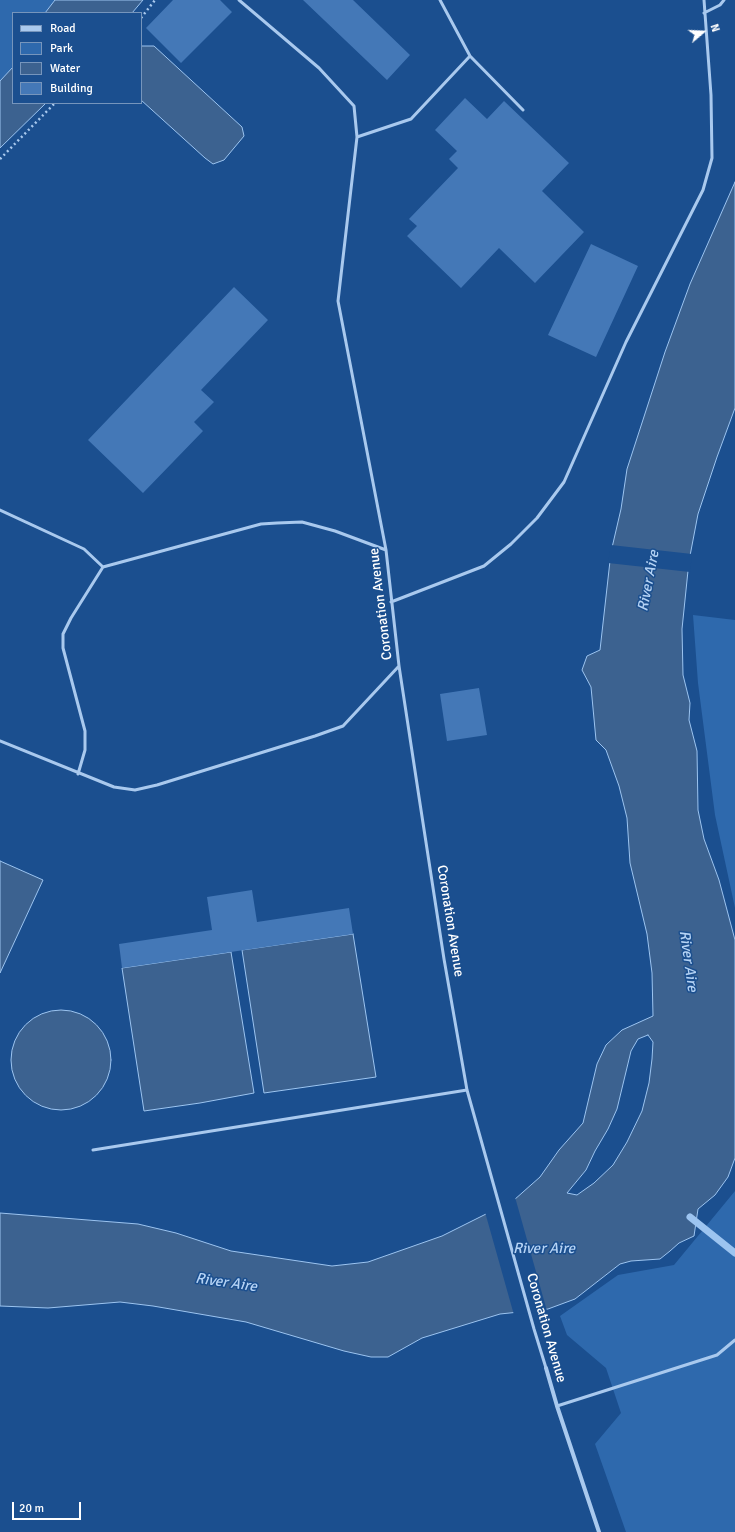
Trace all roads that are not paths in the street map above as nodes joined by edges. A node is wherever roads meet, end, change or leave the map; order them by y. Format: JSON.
{"nodes":[{"id":1,"x":240,"y":0,"type":"edge"},
{"id":2,"x":440,"y":0,"type":"edge"},
{"id":3,"x":704,"y":0,"type":"edge"},
{"id":4,"x":724,"y":0,"type":"edge"},
{"id":5,"x":704,"y":13,"type":"junction"},
{"id":6,"x":470,"y":56,"type":"junction"},
{"id":7,"x":523,"y":110,"type":"dead end"},
{"id":8,"x":357,"y":137,"type":"junction"},
{"id":9,"x":0,"y":510,"type":"edge"},
{"id":10,"x":386,"y":550,"type":"junction"},
{"id":11,"x":103,"y":567,"type":"junction"},
{"id":12,"x":391,"y":602,"type":"junction"},
{"id":13,"x":399,"y":666,"type":"junction"},
{"id":14,"x":0,"y":741,"type":"edge"},
{"id":15,"x":78,"y":774,"type":"junction"},
{"id":16,"x":467,"y":1090,"type":"junction"},
{"id":17,"x":93,"y":1150,"type":"dead end"},
{"id":18,"x":735,"y":1340,"type":"edge"},
{"id":19,"x":546,"y":1368,"type":"joint"},
{"id":20,"x":557,"y":1406,"type":"junction"},
{"id":21,"x":599,"y":1532,"type":"edge"}],
"edges":[{"from":1,"to":8,"type":"lane","name":"Coronation Avenue"},
{"from":2,"to":6,"type":"lane"},
{"from":3,"to":5,"type":"lane"},
{"from":4,"to":5,"type":"lane"},
{"from":5,"to":12,"type":"lane"},
{"from":6,"to":7,"type":"lane"},
{"from":6,"to":8,"type":"lane"},
{"from":8,"to":10,"type":"lane","name":"Coronation Avenue"},
{"from":9,"to":11,"type":"lane"},
{"from":10,"to":11,"type":"lane"},
{"from":10,"to":12,"type":"lane","name":"Coronation Avenue"},
{"from":11,"to":15,"type":"lane"},
{"from":12,"to":13,"type":"lane","name":"Coronation Avenue"},
{"from":13,"to":15,"type":"lane"},
{"from":13,"to":16,"type":"lane","name":"Coronation Avenue"},
{"from":14,"to":15,"type":"lane"},
{"from":16,"to":17,"type":"lane"},
{"from":16,"to":19,"type":"lane","name":"Coronation Avenue"},
{"from":18,"to":20,"type":"lane"},
{"from":19,"to":20,"type":"street","name":"Coronation Avenue"},
{"from":20,"to":21,"type":"street","name":"Coronation Avenue"}]}
